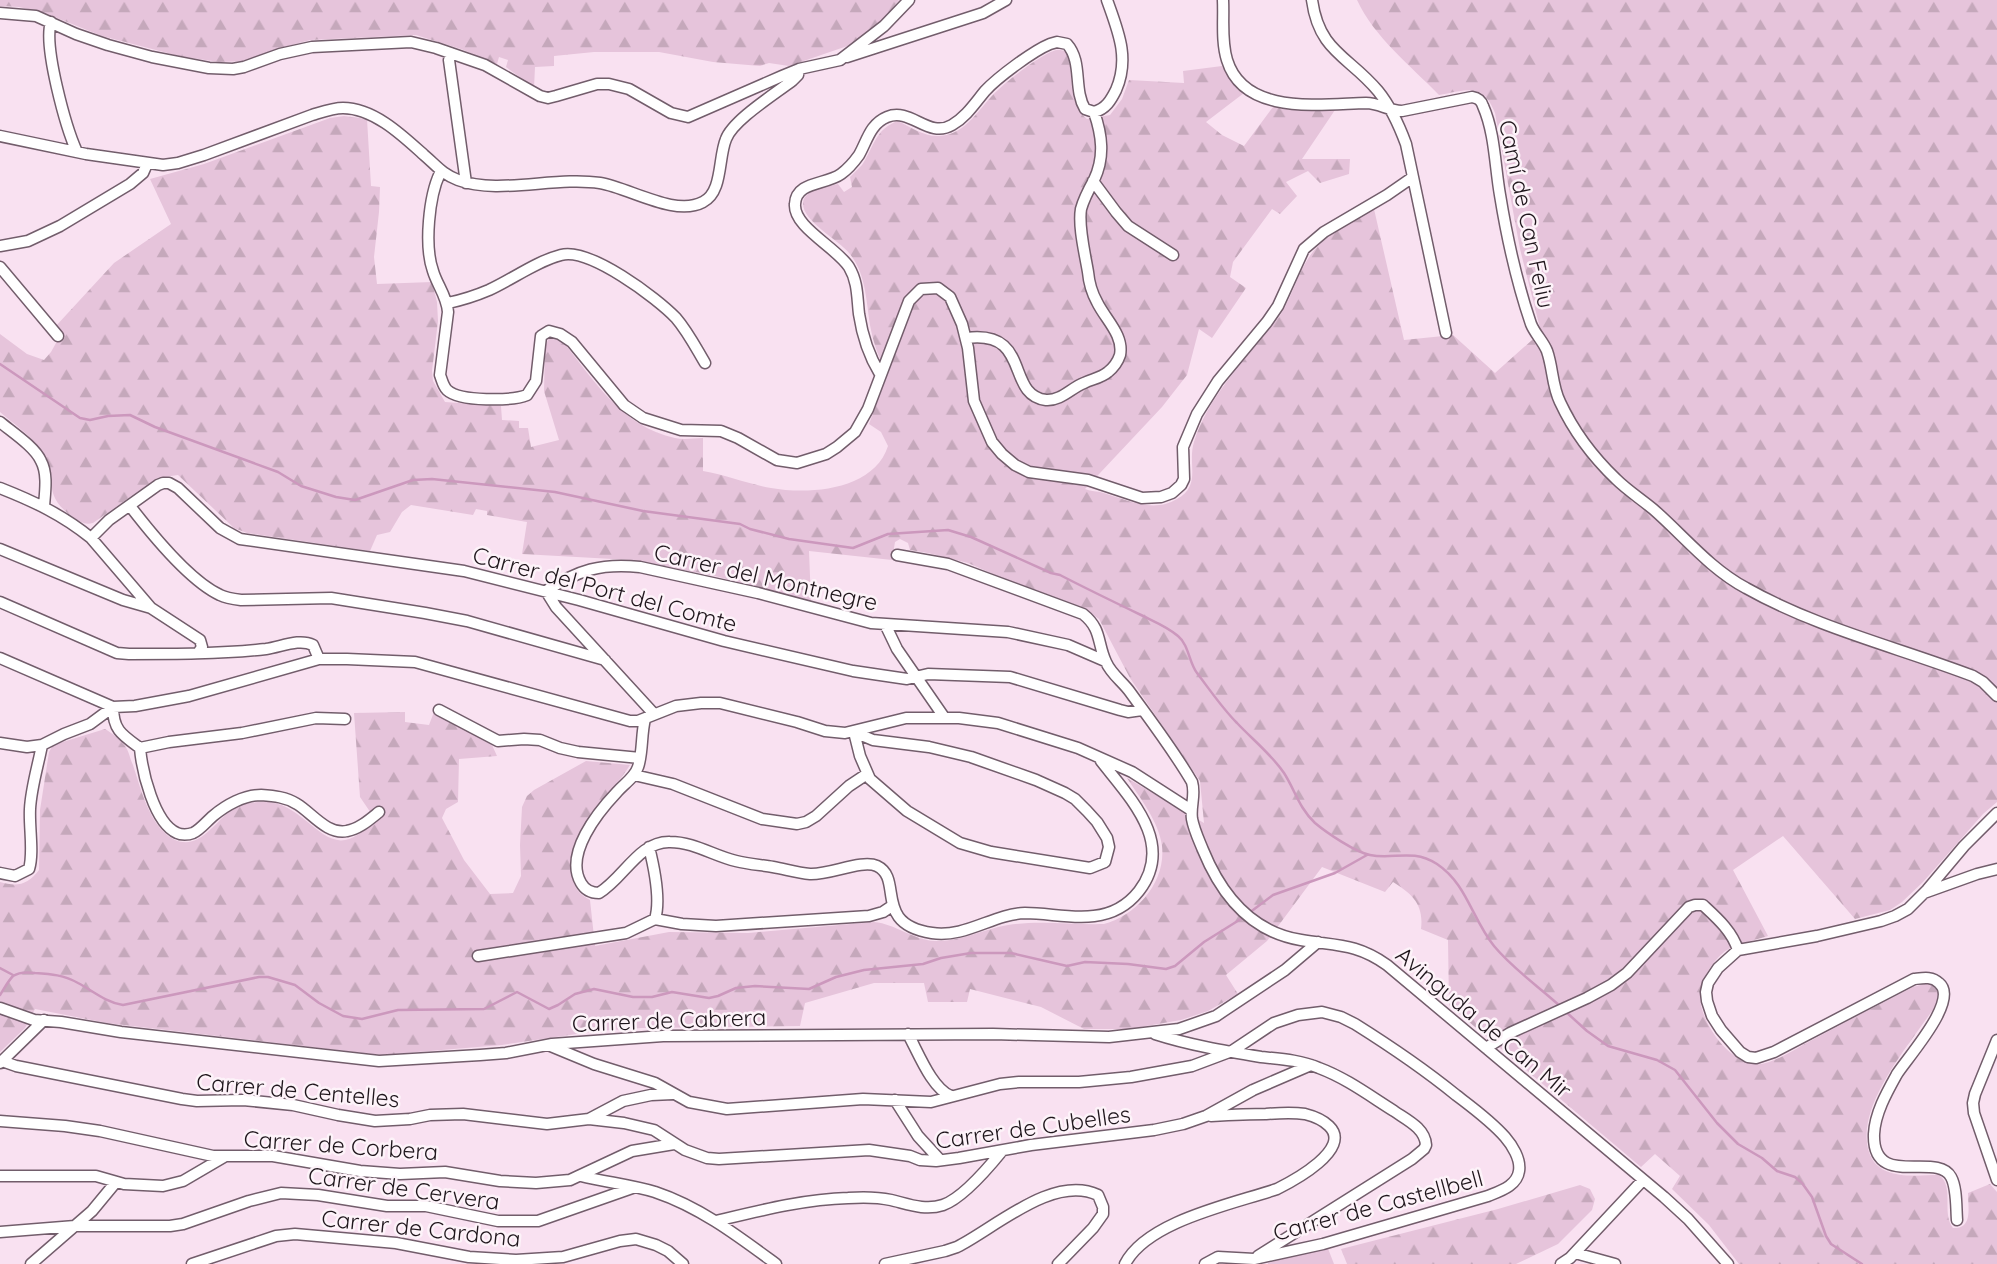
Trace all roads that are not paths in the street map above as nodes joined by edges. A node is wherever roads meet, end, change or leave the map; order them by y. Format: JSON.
{"nodes":[{"id":1,"x":909,"y":0,"type":"edge"},
{"id":2,"x":1006,"y":0,"type":"edge"},
{"id":3,"x":1107,"y":0,"type":"edge"},
{"id":4,"x":1223,"y":0,"type":"edge"},
{"id":5,"x":1312,"y":0,"type":"edge"},
{"id":6,"x":0,"y":13,"type":"edge"},
{"id":7,"x":51,"y":22,"type":"junction"},
{"id":8,"x":451,"y":53,"type":"junction"},
{"id":9,"x":840,"y":60,"type":"junction"},
{"id":10,"x":799,"y":69,"type":"junction"},
{"id":11,"x":1392,"y":111,"type":"junction"},
{"id":12,"x":1094,"y":113,"type":"junction"},
{"id":13,"x":0,"y":136,"type":"edge"},
{"id":14,"x":77,"y":152,"type":"junction"},
{"id":15,"x":147,"y":164,"type":"junction"},
{"id":16,"x":440,"y":173,"type":"junction"},
{"id":17,"x":1413,"y":177,"type":"junction"},
{"id":18,"x":1093,"y":181,"type":"junction"},
{"id":19,"x":466,"y":183,"type":"junction"},
{"id":20,"x":0,"y":246,"type":"edge"},
{"id":21,"x":1173,"y":255,"type":"dead end"},
{"id":22,"x":0,"y":267,"type":"edge"},
{"id":23,"x":448,"y":303,"type":"junction"},
{"id":24,"x":1446,"y":333,"type":"dead end"},
{"id":25,"x":58,"y":336,"type":"dead end"},
{"id":26,"x":967,"y":338,"type":"junction"},
{"id":27,"x":705,"y":363,"type":"dead end"},
{"id":28,"x":880,"y":374,"type":"junction"},
{"id":29,"x":0,"y":422,"type":"edge"},
{"id":30,"x":0,"y":488,"type":"edge"},
{"id":31,"x":44,"y":506,"type":"junction"},
{"id":32,"x":130,"y":506,"type":"junction"},
{"id":33,"x":91,"y":538,"type":"junction"},
{"id":34,"x":0,"y":549,"type":"edge"},
{"id":35,"x":897,"y":555,"type":"dead end"},
{"id":36,"x":546,"y":591,"type":"junction"},
{"id":37,"x":0,"y":603,"type":"edge"},
{"id":38,"x":151,"y":608,"type":"junction"},
{"id":39,"x":885,"y":624,"type":"junction"},
{"id":40,"x":198,"y":653,"type":"junction"},
{"id":41,"x":0,"y":658,"type":"edge"},
{"id":42,"x":319,"y":659,"type":"junction"},
{"id":43,"x":606,"y":660,"type":"junction"},
{"id":44,"x":1105,"y":661,"type":"junction"},
{"id":45,"x":917,"y":677,"type":"junction"},
{"id":46,"x":1997,"y":696,"type":"edge"},
{"id":47,"x":113,"y":707,"type":"junction"},
{"id":48,"x":439,"y":710,"type":"dead end"},
{"id":49,"x":1142,"y":710,"type":"junction"},
{"id":50,"x":649,"y":716,"type":"junction"},
{"id":51,"x":944,"y":717,"type":"junction"},
{"id":52,"x":345,"y":719,"type":"dead end"},
{"id":53,"x":854,"y":732,"type":"junction"},
{"id":54,"x":0,"y":743,"type":"edge"},
{"id":55,"x":42,"y":745,"type":"junction"},
{"id":56,"x":139,"y":748,"type":"junction"},
{"id":57,"x":1099,"y":757,"type":"junction"},
{"id":58,"x":640,"y":758,"type":"junction"},
{"id":59,"x":867,"y":774,"type":"junction"},
{"id":60,"x":634,"y":775,"type":"junction"},
{"id":61,"x":1191,"y":810,"type":"junction"},
{"id":62,"x":379,"y":813,"type":"dead end"},
{"id":63,"x":1997,"y":813,"type":"edge"},
{"id":64,"x":649,"y":847,"type":"junction"},
{"id":65,"x":1997,"y":869,"type":"edge"},
{"id":66,"x":0,"y":873,"type":"edge"},
{"id":67,"x":1922,"y":894,"type":"junction"},
{"id":68,"x":892,"y":906,"type":"junction"},
{"id":69,"x":655,"y":919,"type":"junction"},
{"id":70,"x":1318,"y":942,"type":"junction"},
{"id":71,"x":1738,"y":950,"type":"junction"},
{"id":72,"x":478,"y":956,"type":"dead end"},
{"id":73,"x":0,"y":1008,"type":"edge"},
{"id":74,"x":44,"y":1020,"type":"junction"},
{"id":75,"x":1151,"y":1033,"type":"junction"},
{"id":76,"x":908,"y":1034,"type":"junction"},
{"id":77,"x":1997,"y":1040,"type":"edge"},
{"id":78,"x":548,"y":1045,"type":"junction"},
{"id":79,"x":1486,"y":1048,"type":"junction"},
{"id":80,"x":1232,"y":1051,"type":"junction"},
{"id":81,"x":1,"y":1062,"type":"edge"},
{"id":82,"x":1311,"y":1065,"type":"junction"},
{"id":83,"x":673,"y":1094,"type":"junction"},
{"id":84,"x":951,"y":1096,"type":"junction"},
{"id":85,"x":895,"y":1100,"type":"junction"},
{"id":86,"x":1206,"y":1116,"type":"junction"},
{"id":87,"x":589,"y":1119,"type":"junction"},
{"id":88,"x":0,"y":1121,"type":"edge"},
{"id":89,"x":674,"y":1144,"type":"junction"},
{"id":90,"x":1002,"y":1151,"type":"junction"},
{"id":91,"x":225,"y":1156,"type":"junction"},
{"id":92,"x":940,"y":1160,"type":"junction"},
{"id":93,"x":0,"y":1176,"type":"edge"},
{"id":94,"x":581,"y":1176,"type":"junction"},
{"id":95,"x":1643,"y":1180,"type":"junction"},
{"id":96,"x":1997,"y":1180,"type":"edge"},
{"id":97,"x":116,"y":1182,"type":"junction"},
{"id":98,"x":635,"y":1187,"type":"junction"},
{"id":99,"x":1957,"y":1220,"type":"dead end"},
{"id":100,"x":716,"y":1221,"type":"junction"},
{"id":101,"x":75,"y":1226,"type":"junction"},
{"id":102,"x":0,"y":1232,"type":"edge"},
{"id":103,"x":1574,"y":1253,"type":"junction"},
{"id":104,"x":1254,"y":1261,"type":"edge"},
{"id":105,"x":892,"y":1263,"type":"edge"},
{"id":106,"x":31,"y":1264,"type":"edge"},
{"id":107,"x":192,"y":1264,"type":"edge"},
{"id":108,"x":683,"y":1264,"type":"edge"},
{"id":109,"x":776,"y":1264,"type":"edge"},
{"id":110,"x":1058,"y":1264,"type":"edge"},
{"id":111,"x":1125,"y":1264,"type":"edge"},
{"id":112,"x":1205,"y":1264,"type":"edge"},
{"id":113,"x":1562,"y":1264,"type":"edge"},
{"id":114,"x":1615,"y":1264,"type":"edge"},
{"id":115,"x":1728,"y":1264,"type":"edge"}],
"edges":[{"from":1,"to":9,"type":"street"},
{"from":2,"to":9,"type":"street"},
{"from":3,"to":12,"type":"street"},
{"from":4,"to":11,"type":"street","name":"Camí de Can Feliu"},
{"from":5,"to":11,"type":"street"},
{"from":6,"to":7,"type":"street"},
{"from":7,"to":8,"type":"street"},
{"from":7,"to":14,"type":"street"},
{"from":8,"to":10,"type":"street"},
{"from":8,"to":19,"type":"street"},
{"from":9,"to":10,"type":"street"},
{"from":10,"to":19,"type":"street"},
{"from":11,"to":17,"type":"street"},
{"from":11,"to":46,"type":"street","name":"Camí de Can Feliu"},
{"from":12,"to":18,"type":"street"},
{"from":12,"to":28,"type":"street"},
{"from":13,"to":14,"type":"street"},
{"from":14,"to":15,"type":"street"},
{"from":15,"to":16,"type":"street"},
{"from":15,"to":20,"type":"street"},
{"from":16,"to":19,"type":"street"},
{"from":16,"to":23,"type":"street"},
{"from":17,"to":24,"type":"street"},
{"from":17,"to":26,"type":"street"},
{"from":18,"to":21,"type":"street"},
{"from":18,"to":26,"type":"street"},
{"from":22,"to":25,"type":"street"},
{"from":23,"to":27,"type":"street"},
{"from":23,"to":28,"type":"street"},
{"from":26,"to":28,"type":"street"},
{"from":29,"to":31,"type":"street"},
{"from":30,"to":31,"type":"street"},
{"from":31,"to":33,"type":"street"},
{"from":32,"to":33,"type":"street","name":"Carrer del Port del Comte"},
{"from":32,"to":36,"type":"street","name":"Carrer del Port del Comte"},
{"from":32,"to":43,"type":"street"},
{"from":33,"to":38,"type":"street"},
{"from":34,"to":38,"type":"street"},
{"from":35,"to":44,"type":"street"},
{"from":36,"to":39,"type":"street","name":"Carrer del Montnegre"},
{"from":36,"to":43,"type":"street"},
{"from":36,"to":45,"type":"street","name":"Carrer del Port del Comte"},
{"from":37,"to":40,"type":"street"},
{"from":38,"to":40,"type":"street"},
{"from":39,"to":44,"type":"street","name":"Carrer del Montnegre"},
{"from":39,"to":45,"type":"street"},
{"from":40,"to":42,"type":"street"},
{"from":41,"to":47,"type":"street"},
{"from":42,"to":47,"type":"street"},
{"from":42,"to":50,"type":"street"},
{"from":43,"to":50,"type":"street"},
{"from":44,"to":49,"type":"street","name":"Avinguda de Can Mir"},
{"from":45,"to":49,"type":"street","name":"Carrer del Port del Comte"},
{"from":45,"to":51,"type":"street"},
{"from":47,"to":55,"type":"street"},
{"from":47,"to":56,"type":"street"},
{"from":48,"to":58,"type":"street"},
{"from":49,"to":61,"type":"street","name":"Avinguda de Can Mir"},
{"from":50,"to":53,"type":"street"},
{"from":50,"to":58,"type":"street"},
{"from":51,"to":53,"type":"street"},
{"from":51,"to":57,"type":"street"},
{"from":52,"to":56,"type":"street"},
{"from":53,"to":59,"type":"street"},
{"from":53,"to":59,"type":"street"},
{"from":54,"to":55,"type":"street"},
{"from":55,"to":66,"type":"street"},
{"from":56,"to":62,"type":"street"},
{"from":57,"to":61,"type":"street"},
{"from":57,"to":68,"type":"street"},
{"from":58,"to":60,"type":"street"},
{"from":59,"to":60,"type":"street"},
{"from":60,"to":64,"type":"street"},
{"from":61,"to":70,"type":"street","name":"Avinguda de Can Mir"},
{"from":63,"to":67,"type":"street"},
{"from":64,"to":68,"type":"street"},
{"from":64,"to":69,"type":"street"},
{"from":65,"to":67,"type":"street"},
{"from":67,"to":71,"type":"street"},
{"from":68,"to":69,"type":"street"},
{"from":69,"to":72,"type":"street"},
{"from":70,"to":75,"type":"street","name":"Carrer de Cabrera"},
{"from":70,"to":79,"type":"street","name":"Avinguda de Can Mir"},
{"from":71,"to":79,"type":"street"},
{"from":71,"to":99,"type":"street"},
{"from":73,"to":74,"type":"street","name":"Carrer de Cabrera"},
{"from":74,"to":78,"type":"street","name":"Carrer de Cabrera"},
{"from":74,"to":81,"type":"street"},
{"from":75,"to":76,"type":"street","name":"Carrer de Cabrera"},
{"from":75,"to":80,"type":"street"},
{"from":76,"to":78,"type":"street","name":"Carrer de Cabrera"},
{"from":76,"to":84,"type":"street"},
{"from":77,"to":96,"type":"street"},
{"from":78,"to":83,"type":"street","name":"Carrer de Cubelles"},
{"from":79,"to":95,"type":"street","name":"Avinguda de Can Mir"},
{"from":80,"to":82,"type":"street"},
{"from":80,"to":84,"type":"street","name":"Carrer de Castellbell"},
{"from":80,"to":104,"type":"street","name":"Carrer de Castellbell"},
{"from":81,"to":87,"type":"street","name":"Carrer de Centelles"},
{"from":82,"to":86,"type":"street","name":"Carrer de Cubelles"},
{"from":82,"to":104,"type":"street"},
{"from":83,"to":85,"type":"street","name":"Carrer de Cubelles"},
{"from":83,"to":87,"type":"street","name":"Carrer de Centelles"},
{"from":84,"to":85,"type":"street","name":"Carrer de Cubelles"},
{"from":85,"to":92,"type":"street"},
{"from":86,"to":90,"type":"street","name":"Carrer de Cubelles"},
{"from":86,"to":111,"type":"street"},
{"from":87,"to":89,"type":"street","name":"Carrer de Cubelles"},
{"from":88,"to":91,"type":"street","name":"Carrer de Corbera"},
{"from":89,"to":92,"type":"street","name":"Carrer de Cubelles"},
{"from":89,"to":94,"type":"street","name":"Carrer de Corbera"},
{"from":90,"to":92,"type":"street","name":"Carrer de Cubelles"},
{"from":90,"to":100,"type":"street"},
{"from":91,"to":94,"type":"street","name":"Carrer de Corbera"},
{"from":91,"to":97,"type":"street"},
{"from":93,"to":97,"type":"street"},
{"from":94,"to":98,"type":"street"},
{"from":95,"to":103,"type":"street"},
{"from":95,"to":115,"type":"street","name":"Avinguda de Can Mir"},
{"from":97,"to":101,"type":"street"},
{"from":98,"to":100,"type":"street"},
{"from":98,"to":101,"type":"street","name":"Carrer de Cervera"},
{"from":100,"to":109,"type":"street"},
{"from":101,"to":102,"type":"street","name":"Carrer de Cervera"},
{"from":101,"to":106,"type":"street"},
{"from":103,"to":113,"type":"street"},
{"from":103,"to":114,"type":"street"},
{"from":104,"to":112,"type":"street","name":"Carrer de Castellbell"},
{"from":105,"to":110,"type":"street"},
{"from":107,"to":108,"type":"street","name":"Carrer de Cardona"}]}
